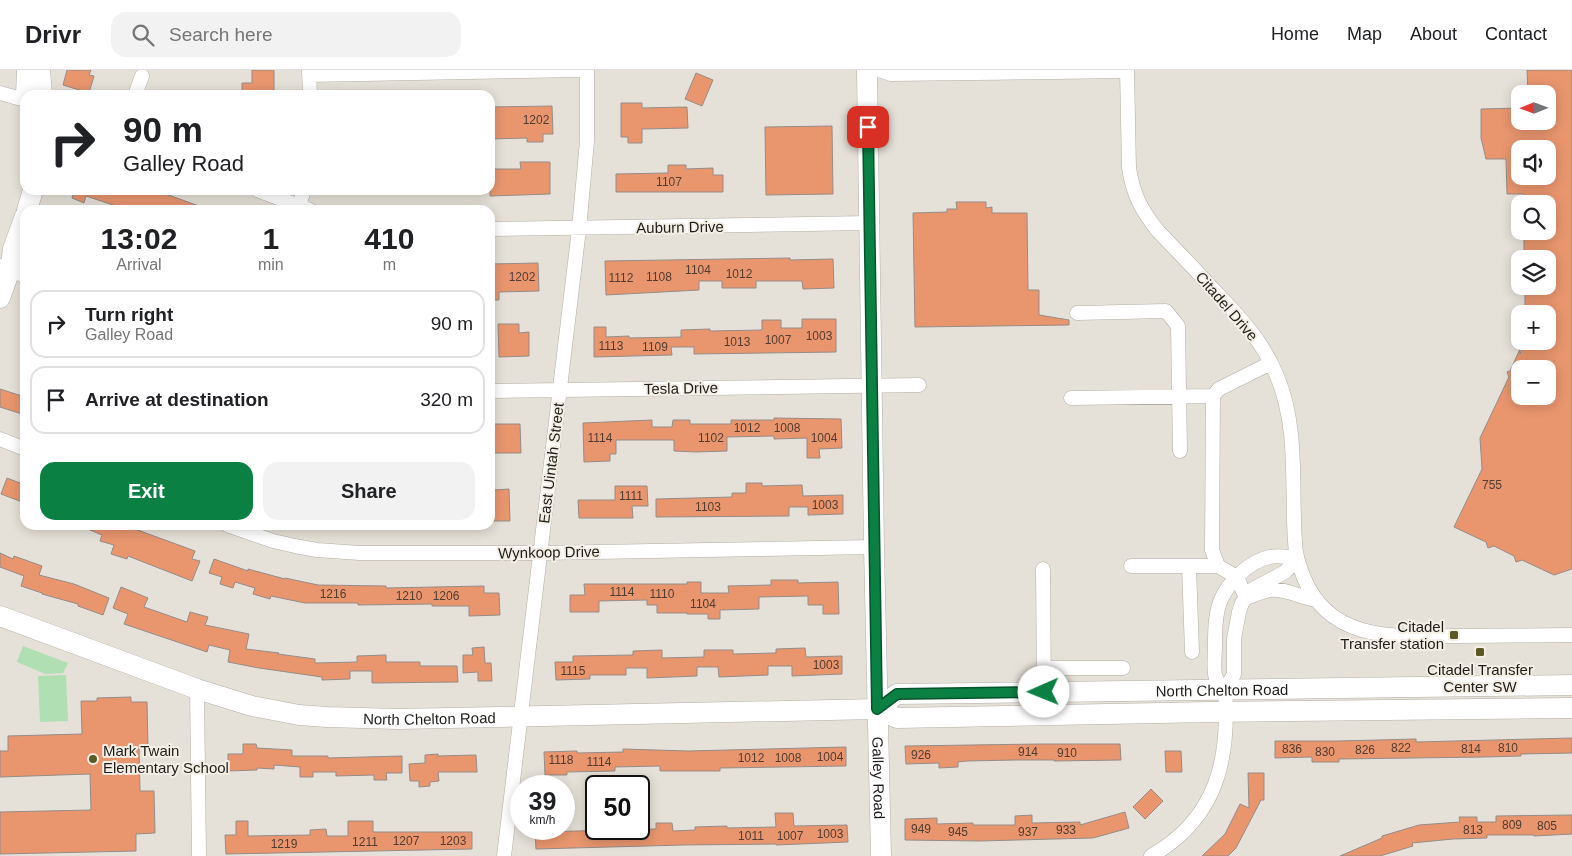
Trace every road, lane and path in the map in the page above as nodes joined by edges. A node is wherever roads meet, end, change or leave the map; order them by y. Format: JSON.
{"nodes":[{"id":1,"x":27,"y":70,"type":"edge"},
{"id":2,"x":40,"y":70,"type":"edge"},
{"id":3,"x":580,"y":70,"type":"edge"},
{"id":4,"x":587,"y":70,"type":"edge"},
{"id":5,"x":867,"y":70,"type":"edge"},
{"id":6,"x":879,"y":70,"type":"edge"},
{"id":7,"x":1127,"y":71,"type":"edge"},
{"id":8,"x":309,"y":73,"type":"edge"},
{"id":9,"x":142,"y":76,"type":"dead end"},
{"id":10,"x":26,"y":90,"type":"edge"},
{"id":11,"x":42,"y":90,"type":"edge"},
{"id":12,"x":137,"y":90,"type":"edge"},
{"id":13,"x":310,"y":90,"type":"edge"},
{"id":14,"x":0,"y":94,"type":"edge"},
{"id":15,"x":20,"y":99,"type":"edge"},
{"id":16,"x":270,"y":195,"type":"edge"},
{"id":17,"x":296,"y":205,"type":"edge"},
{"id":18,"x":869,"y":223,"type":"junction"},
{"id":19,"x":578,"y":228,"type":"junction"},
{"id":20,"x":20,"y":230,"type":"edge"},
{"id":21,"x":495,"y":230,"type":"edge"},
{"id":22,"x":20,"y":260,"type":"edge"},
{"id":23,"x":12,"y":271,"type":"edge"},
{"id":24,"x":0,"y":298,"type":"edge"},
{"id":25,"x":1077,"y":313,"type":"dead end"},
{"id":26,"x":1271,"y":363,"type":"junction"},
{"id":27,"x":872,"y":384,"type":"junction"},
{"id":28,"x":919,"y":384,"type":"dead end"},
{"id":29,"x":560,"y":390,"type":"junction"},
{"id":30,"x":495,"y":391,"type":"edge"},
{"id":31,"x":1178,"y":396,"type":"junction"},
{"id":32,"x":1213,"y":396,"type":"junction"},
{"id":33,"x":1070,"y":398,"type":"dead end"},
{"id":34,"x":0,"y":439,"type":"edge"},
{"id":35,"x":20,"y":447,"type":"edge"},
{"id":36,"x":1180,"y":451,"type":"dead end"},
{"id":37,"x":241,"y":530,"type":"edge"},
{"id":38,"x":874,"y":547,"type":"junction"},
{"id":39,"x":540,"y":553,"type":"junction"},
{"id":40,"x":1297,"y":558,"type":"junction"},
{"id":41,"x":1131,"y":566,"type":"dead end"},
{"id":42,"x":1189,"y":566,"type":"junction"},
{"id":43,"x":1218,"y":566,"type":"junction"},
{"id":44,"x":1043,"y":569,"type":"dead end"},
{"id":45,"x":1236,"y":578,"type":"junction"},
{"id":46,"x":1246,"y":598,"type":"junction"},
{"id":47,"x":1317,"y":600,"type":"junction"},
{"id":48,"x":0,"y":616,"type":"edge"},
{"id":49,"x":1572,"y":635,"type":"edge"},
{"id":50,"x":1192,"y":652,"type":"dead end"},
{"id":51,"x":1044,"y":668,"type":"junction"},
{"id":52,"x":1123,"y":668,"type":"dead end"},
{"id":53,"x":1572,"y":685,"type":"edge"},
{"id":54,"x":197,"y":690,"type":"junction"},
{"id":55,"x":1225,"y":690,"type":"junction"},
{"id":56,"x":1044,"y":692,"type":"junction"},
{"id":57,"x":1572,"y":708,"type":"edge"},
{"id":58,"x":877,"y":709,"type":"junction"},
{"id":59,"x":1227,"y":712,"type":"junction"},
{"id":60,"x":521,"y":717,"type":"junction"},
{"id":61,"x":198,"y":856,"type":"edge"},
{"id":62,"x":504,"y":856,"type":"edge"},
{"id":63,"x":881,"y":856,"type":"edge"},
{"id":64,"x":1151,"y":856,"type":"edge"}],
"edges":[{"from":1,"to":10,"type":"main road"},
{"from":2,"to":11,"type":"main road"},
{"from":3,"to":8,"type":"street"},
{"from":4,"to":19,"type":"street","name":"East Uintah Street"},
{"from":5,"to":18,"type":"main road","name":"Galley Road"},
{"from":6,"to":7,"type":"street"},
{"from":7,"to":26,"type":"street","name":"Citadel Drive"},
{"from":8,"to":13,"type":"street"},
{"from":9,"to":12,"type":"street"},
{"from":14,"to":15,"type":"street"},
{"from":16,"to":17,"type":"street"},
{"from":18,"to":19,"type":"street","name":"Auburn Drive"},
{"from":18,"to":27,"type":"main road","name":"Galley Road"},
{"from":19,"to":21,"type":"street","name":"Auburn Drive"},
{"from":19,"to":29,"type":"street","name":"East Uintah Street"},
{"from":20,"to":23,"type":"main road"},
{"from":22,"to":23,"type":"main road"},
{"from":23,"to":24,"type":"main road"},
{"from":25,"to":31,"type":"street"},
{"from":26,"to":32,"type":"street"},
{"from":26,"to":40,"type":"street","name":"Citadel Drive"},
{"from":27,"to":28,"type":"street","name":"Tesla Drive"},
{"from":27,"to":29,"type":"street","name":"Tesla Drive"},
{"from":27,"to":38,"type":"main road","name":"Galley Road"},
{"from":29,"to":30,"type":"street","name":"Tesla Drive"},
{"from":29,"to":39,"type":"street","name":"East Uintah Street"},
{"from":31,"to":32,"type":"street"},
{"from":31,"to":33,"type":"street"},
{"from":31,"to":36,"type":"street"},
{"from":32,"to":43,"type":"street"},
{"from":34,"to":35,"type":"street"},
{"from":37,"to":39,"type":"street","name":"Wynkoop Drive"},
{"from":38,"to":39,"type":"street","name":"Wynkoop Drive"},
{"from":38,"to":58,"type":"main road","name":"Galley Road"},
{"from":39,"to":60,"type":"street","name":"East Uintah Street"},
{"from":40,"to":45,"type":"street"},
{"from":40,"to":46,"type":"street"},
{"from":40,"to":47,"type":"street","name":"Citadel Drive"},
{"from":41,"to":42,"type":"street"},
{"from":42,"to":43,"type":"street"},
{"from":42,"to":50,"type":"street"},
{"from":43,"to":45,"type":"street"},
{"from":44,"to":51,"type":"street"},
{"from":45,"to":46,"type":"street"},
{"from":45,"to":55,"type":"street"},
{"from":46,"to":47,"type":"street"},
{"from":46,"to":55,"type":"street"},
{"from":47,"to":49,"type":"street","name":"Citadel Drive"},
{"from":48,"to":54,"type":"main road","name":"North Chelton Road"},
{"from":51,"to":52,"type":"street"},
{"from":51,"to":56,"type":"street"},
{"from":53,"to":55,"type":"main road","name":"North Chelton Road"},
{"from":54,"to":60,"type":"main road","name":"North Chelton Road"},
{"from":54,"to":61,"type":"street"},
{"from":55,"to":56,"type":"main road","name":"North Chelton Road"},
{"from":55,"to":59,"type":"street"},
{"from":56,"to":58,"type":"main road","name":"North Chelton Road"},
{"from":57,"to":59,"type":"main road","name":"North Chelton Road"},
{"from":58,"to":59,"type":"main road","name":"North Chelton Road"},
{"from":58,"to":60,"type":"main road","name":"North Chelton Road"},
{"from":58,"to":63,"type":"main road","name":"Galley Road"},
{"from":59,"to":64,"type":"street"},
{"from":60,"to":62,"type":"street","name":"East Uintah Street"}]}
